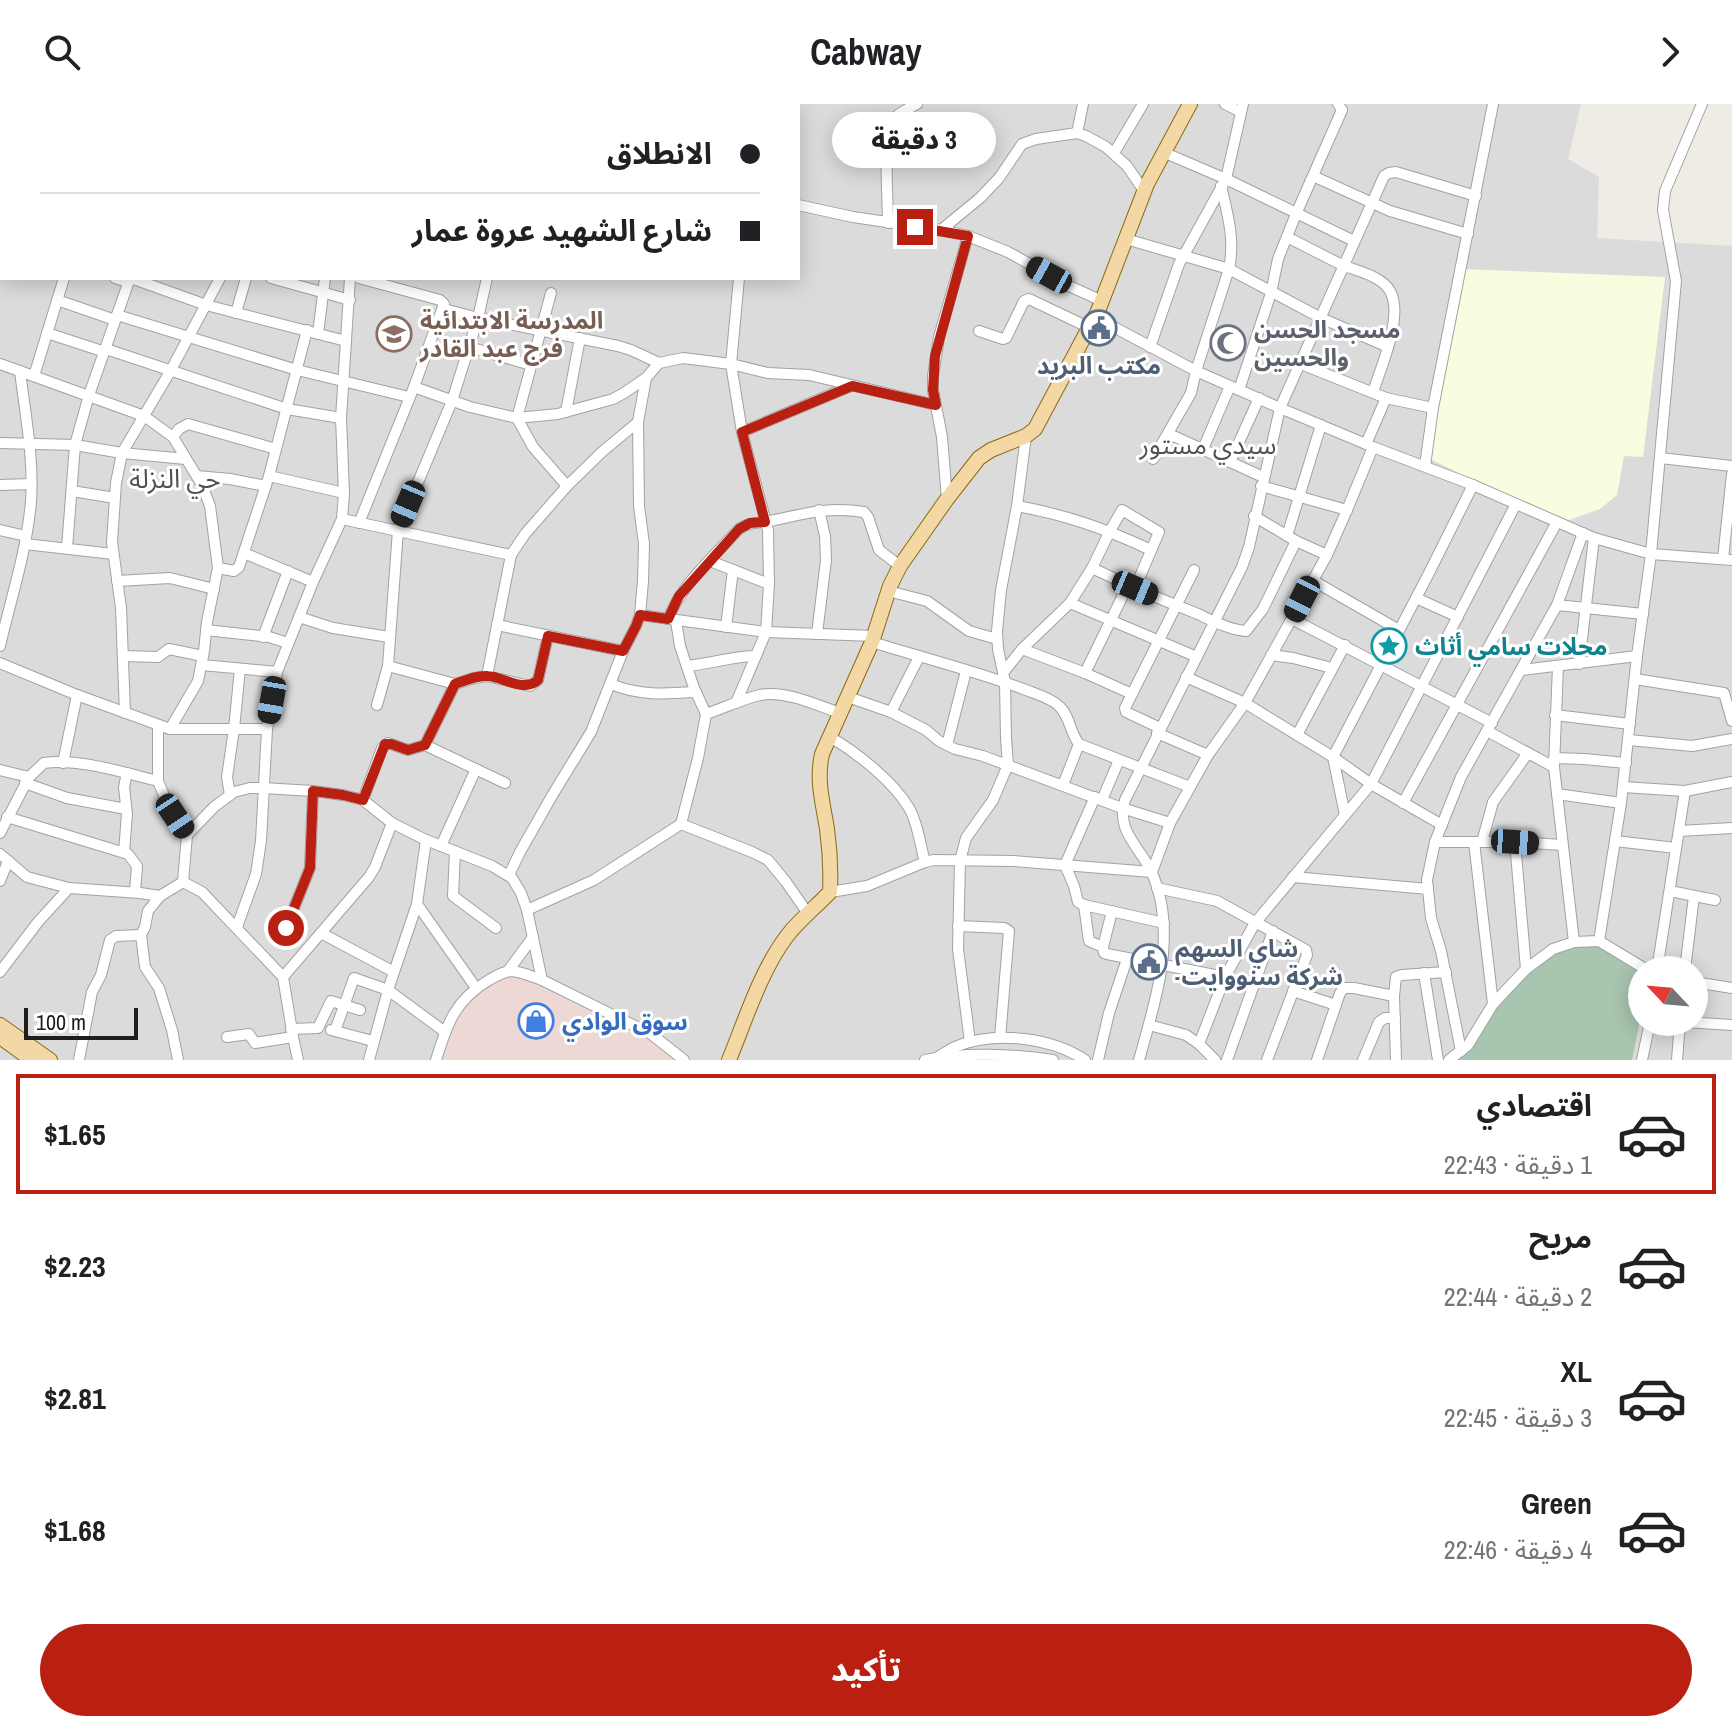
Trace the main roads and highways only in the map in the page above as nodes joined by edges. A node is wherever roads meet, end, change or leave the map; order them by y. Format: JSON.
{"nodes":[{"id":1,"x":1190,"y":104,"type":"edge"},
{"id":2,"x":0,"y":1025,"type":"edge"},
{"id":3,"x":0,"y":1037,"type":"edge"},
{"id":4,"x":32,"y":1060,"type":"edge"},
{"id":5,"x":50,"y":1060,"type":"edge"},
{"id":6,"x":729,"y":1060,"type":"edge"}],
"edges":[{"from":1,"to":6,"type":"main road"},
{"from":2,"to":5,"type":"main road"},
{"from":3,"to":4,"type":"main road"}]}
